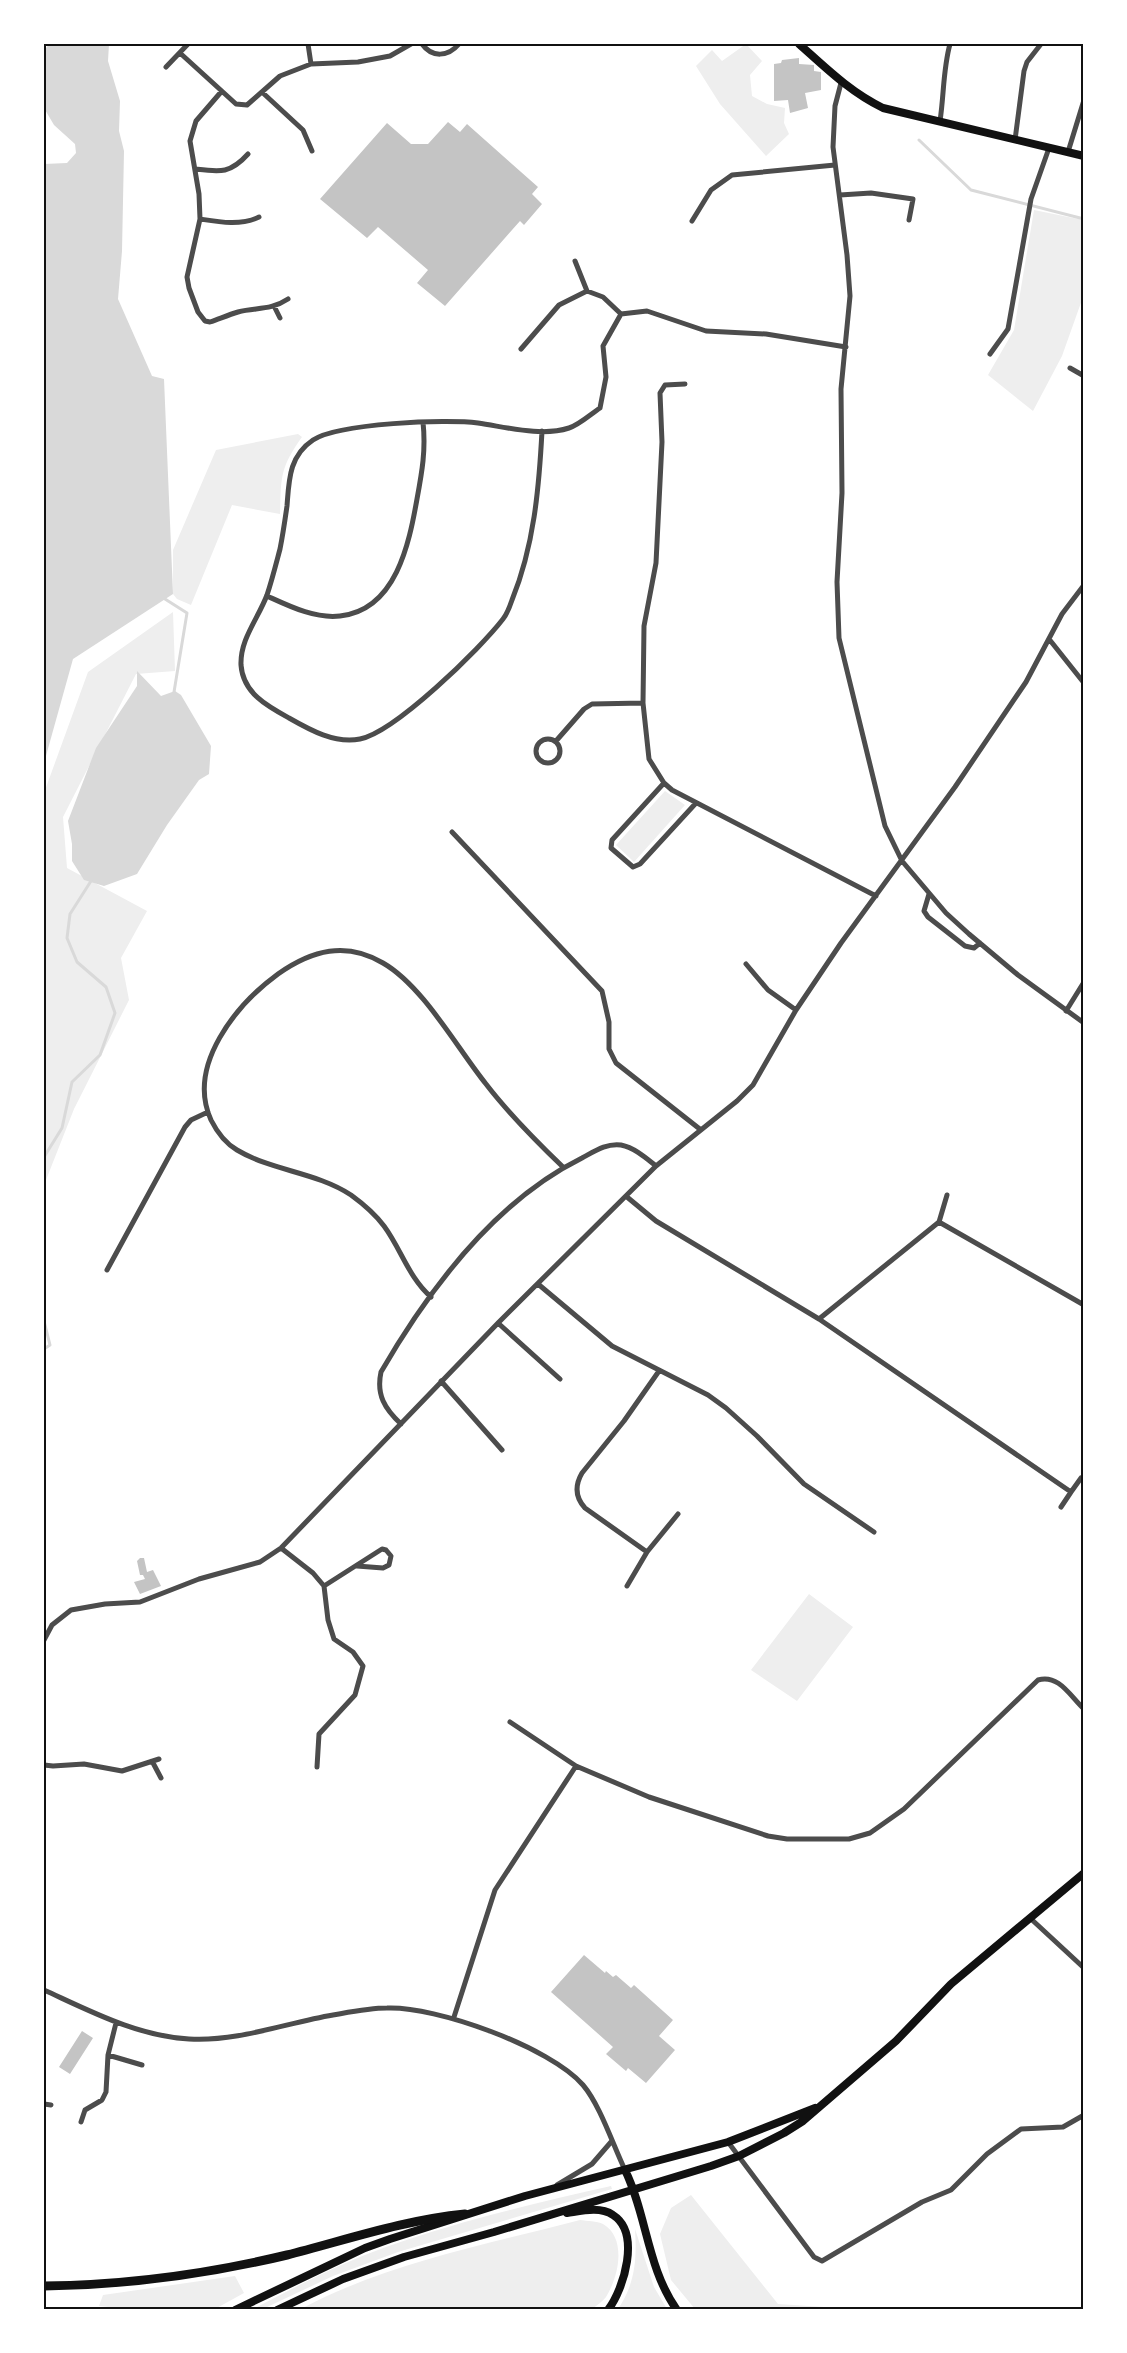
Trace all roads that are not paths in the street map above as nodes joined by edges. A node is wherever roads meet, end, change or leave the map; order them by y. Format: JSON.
{"nodes":[{"id":1,"x":188,"y":44,"type":"edge"},
{"id":2,"x":308,"y":44,"type":"edge"},
{"id":3,"x":411,"y":44,"type":"edge"},
{"id":4,"x":422,"y":44,"type":"edge"},
{"id":5,"x":459,"y":44,"type":"edge"},
{"id":6,"x":799,"y":44,"type":"edge"},
{"id":7,"x":950,"y":44,"type":"edge"},
{"id":8,"x":1041,"y":44,"type":"edge"},
{"id":9,"x":180,"y":53,"type":"junction"},
{"id":10,"x":311,"y":64,"type":"junction"},
{"id":11,"x":166,"y":67,"type":"dead end"},
{"id":12,"x":841,"y":83,"type":"junction"},
{"id":13,"x":221,"y":92,"type":"junction"},
{"id":14,"x":263,"y":93,"type":"junction"},
{"id":15,"x":1083,"y":100,"type":"edge"},
{"id":16,"x":940,"y":121,"type":"junction"},
{"id":17,"x":310,"y":125,"type":"dead end"},
{"id":18,"x":303,"y":130,"type":"junction"},
{"id":19,"x":1015,"y":140,"type":"junction"},
{"id":20,"x":1049,"y":148,"type":"junction"},
{"id":21,"x":312,"y":151,"type":"dead end"},
{"id":22,"x":1068,"y":152,"type":"junction"},
{"id":23,"x":248,"y":153,"type":"dead end"},
{"id":24,"x":1083,"y":156,"type":"edge"},
{"id":25,"x":835,"y":165,"type":"junction"},
{"id":26,"x":195,"y":169,"type":"junction"},
{"id":27,"x":840,"y":195,"type":"junction"},
{"id":28,"x":259,"y":216,"type":"dead end"},
{"id":29,"x":200,"y":219,"type":"junction"},
{"id":30,"x":909,"y":220,"type":"dead end"},
{"id":31,"x":692,"y":221,"type":"dead end"},
{"id":32,"x":575,"y":261,"type":"dead end"},
{"id":33,"x":587,"y":291,"type":"junction"},
{"id":34,"x":288,"y":299,"type":"dead end"},
{"id":35,"x":274,"y":306,"type":"junction"},
{"id":36,"x":621,"y":314,"type":"junction"},
{"id":37,"x":280,"y":318,"type":"dead end"},
{"id":38,"x":846,"y":346,"type":"junction"},
{"id":39,"x":521,"y":349,"type":"dead end"},
{"id":40,"x":990,"y":354,"type":"dead end"},
{"id":41,"x":1070,"y":368,"type":"dead end"},
{"id":42,"x":1083,"y":376,"type":"edge"},
{"id":43,"x":685,"y":384,"type":"dead end"},
{"id":44,"x":423,"y":422,"type":"junction"},
{"id":45,"x":542,"y":431,"type":"junction"},
{"id":46,"x":1083,"y":585,"type":"edge"},
{"id":47,"x":267,"y":596,"type":"junction"},
{"id":48,"x":1048,"y":639,"type":"junction"},
{"id":49,"x":1083,"y":683,"type":"edge"},
{"id":50,"x":643,"y":703,"type":"junction"},
{"id":51,"x":556,"y":741,"type":"junction"},
{"id":52,"x":664,"y":783,"type":"junction"},
{"id":53,"x":696,"y":803,"type":"junction"},
{"id":54,"x":452,"y":832,"type":"dead end"},
{"id":55,"x":902,"y":861,"type":"junction"},
{"id":56,"x":929,"y":894,"type":"junction"},
{"id":57,"x":876,"y":896,"type":"junction"},
{"id":58,"x":980,"y":943,"type":"junction"},
{"id":59,"x":746,"y":964,"type":"dead end"},
{"id":60,"x":1083,"y":982,"type":"edge"},
{"id":61,"x":796,"y":1010,"type":"junction"},
{"id":62,"x":1066,"y":1011,"type":"junction"},
{"id":63,"x":1083,"y":1023,"type":"edge"},
{"id":64,"x":208,"y":1112,"type":"junction"},
{"id":65,"x":700,"y":1130,"type":"junction"},
{"id":66,"x":657,"y":1166,"type":"junction"},
{"id":67,"x":563,"y":1167,"type":"junction"},
{"id":68,"x":947,"y":1195,"type":"dead end"},
{"id":69,"x":627,"y":1197,"type":"junction"},
{"id":70,"x":939,"y":1222,"type":"junction"},
{"id":71,"x":107,"y":1270,"type":"dead end"},
{"id":72,"x":538,"y":1284,"type":"junction"},
{"id":73,"x":431,"y":1297,"type":"junction"},
{"id":74,"x":1083,"y":1305,"type":"edge"},
{"id":75,"x":819,"y":1319,"type":"junction"},
{"id":76,"x":498,"y":1323,"type":"junction"},
{"id":77,"x":659,"y":1371,"type":"junction"},
{"id":78,"x":560,"y":1379,"type":"dead end"},
{"id":79,"x":441,"y":1382,"type":"junction"},
{"id":80,"x":401,"y":1424,"type":"junction"},
{"id":81,"x":502,"y":1450,"type":"dead end"},
{"id":82,"x":1081,"y":1478,"type":"dead end"},
{"id":83,"x":1071,"y":1492,"type":"junction"},
{"id":84,"x":1061,"y":1507,"type":"dead end"},
{"id":85,"x":678,"y":1514,"type":"dead end"},
{"id":86,"x":874,"y":1532,"type":"dead end"},
{"id":87,"x":281,"y":1548,"type":"junction"},
{"id":88,"x":647,"y":1552,"type":"junction"},
{"id":89,"x":357,"y":1566,"type":"junction"},
{"id":90,"x":324,"y":1586,"type":"junction"},
{"id":91,"x":627,"y":1586,"type":"dead end"},
{"id":92,"x":44,"y":1640,"type":"edge"},
{"id":93,"x":1083,"y":1709,"type":"edge"},
{"id":94,"x":510,"y":1722,"type":"dead end"},
{"id":95,"x":44,"y":1765,"type":"edge"},
{"id":96,"x":576,"y":1766,"type":"junction"},
{"id":97,"x":317,"y":1767,"type":"dead end"},
{"id":98,"x":161,"y":1778,"type":"dead end"},
{"id":99,"x":1083,"y":1873,"type":"edge"},
{"id":100,"x":1030,"y":1918,"type":"junction"},
{"id":101,"x":1083,"y":1968,"type":"edge"},
{"id":102,"x":44,"y":1990,"type":"edge"},
{"id":103,"x":454,"y":2018,"type":"junction"},
{"id":104,"x":116,"y":2023,"type":"junction"},
{"id":105,"x":108,"y":2055,"type":"junction"},
{"id":106,"x":142,"y":2066,"type":"dead end"},
{"id":107,"x":44,"y":2104,"type":"edge"},
{"id":108,"x":51,"y":2106,"type":"dead end"},
{"id":109,"x":818,"y":2107,"type":"junction"},
{"id":110,"x":1083,"y":2115,"type":"edge"},
{"id":111,"x":81,"y":2122,"type":"dead end"},
{"id":112,"x":611,"y":2142,"type":"junction"},
{"id":113,"x":728,"y":2142,"type":"junction"},
{"id":114,"x":739,"y":2156,"type":"junction"},
{"id":115,"x":625,"y":2170,"type":"junction"},
{"id":116,"x":634,"y":2188,"type":"junction"},
{"id":117,"x":549,"y":2189,"type":"junction"},
{"id":118,"x":465,"y":2214,"type":"junction"},
{"id":119,"x":549,"y":2215,"type":"junction"},
{"id":120,"x":44,"y":2286,"type":"edge"},
{"id":121,"x":235,"y":2309,"type":"edge"},
{"id":122,"x":277,"y":2310,"type":"edge"},
{"id":123,"x":608,"y":2310,"type":"edge"},
{"id":124,"x":677,"y":2310,"type":"edge"}],
"edges":[{"from":1,"to":9,"type":"street"},
{"from":2,"to":10,"type":"street"},
{"from":3,"to":10,"type":"street"},
{"from":4,"to":5,"type":"street"},
{"from":6,"to":12,"type":"main road"},
{"from":7,"to":16,"type":"street"},
{"from":8,"to":19,"type":"street"},
{"from":9,"to":11,"type":"street"},
{"from":9,"to":13,"type":"street"},
{"from":10,"to":14,"type":"street"},
{"from":12,"to":16,"type":"main road"},
{"from":12,"to":25,"type":"street"},
{"from":13,"to":14,"type":"street"},
{"from":13,"to":26,"type":"street"},
{"from":14,"to":18,"type":"street"},
{"from":15,"to":22,"type":"street"},
{"from":16,"to":19,"type":"main road"},
{"from":17,"to":18,"type":"street"},
{"from":18,"to":21,"type":"street"},
{"from":19,"to":20,"type":"main road"},
{"from":20,"to":22,"type":"main road"},
{"from":20,"to":40,"type":"street"},
{"from":22,"to":24,"type":"main road"},
{"from":23,"to":26,"type":"street"},
{"from":25,"to":27,"type":"street"},
{"from":25,"to":31,"type":"street"},
{"from":26,"to":29,"type":"street"},
{"from":27,"to":30,"type":"street"},
{"from":27,"to":38,"type":"street"},
{"from":28,"to":29,"type":"street"},
{"from":29,"to":35,"type":"street"},
{"from":32,"to":33,"type":"street"},
{"from":33,"to":36,"type":"street"},
{"from":33,"to":39,"type":"street"},
{"from":34,"to":35,"type":"street"},
{"from":35,"to":37,"type":"street"},
{"from":36,"to":38,"type":"street"},
{"from":36,"to":45,"type":"street"},
{"from":38,"to":55,"type":"street"},
{"from":41,"to":42,"type":"street"},
{"from":43,"to":50,"type":"street"},
{"from":44,"to":45,"type":"street"},
{"from":44,"to":47,"type":"street"},
{"from":44,"to":47,"type":"street"},
{"from":45,"to":47,"type":"street"},
{"from":46,"to":48,"type":"street"},
{"from":48,"to":49,"type":"street"},
{"from":48,"to":55,"type":"street"},
{"from":50,"to":51,"type":"street"},
{"from":50,"to":52,"type":"street"},
{"from":51,"to":51,"type":"street"},
{"from":52,"to":53,"type":"street"},
{"from":52,"to":53,"type":"street"},
{"from":53,"to":57,"type":"street"},
{"from":54,"to":65,"type":"street"},
{"from":55,"to":56,"type":"street"},
{"from":55,"to":57,"type":"street"},
{"from":56,"to":58,"type":"street"},
{"from":56,"to":58,"type":"street"},
{"from":57,"to":61,"type":"street"},
{"from":58,"to":62,"type":"street"},
{"from":59,"to":61,"type":"street"},
{"from":60,"to":62,"type":"street"},
{"from":61,"to":65,"type":"street"},
{"from":62,"to":63,"type":"street"},
{"from":64,"to":67,"type":"street"},
{"from":64,"to":71,"type":"street"},
{"from":64,"to":73,"type":"street"},
{"from":65,"to":66,"type":"street"},
{"from":66,"to":67,"type":"street"},
{"from":66,"to":69,"type":"street"},
{"from":67,"to":73,"type":"street"},
{"from":68,"to":70,"type":"street"},
{"from":69,"to":72,"type":"street"},
{"from":69,"to":75,"type":"street"},
{"from":70,"to":74,"type":"street"},
{"from":70,"to":75,"type":"street"},
{"from":72,"to":76,"type":"street"},
{"from":72,"to":77,"type":"street"},
{"from":73,"to":80,"type":"street"},
{"from":75,"to":83,"type":"street"},
{"from":76,"to":78,"type":"street"},
{"from":76,"to":79,"type":"street"},
{"from":77,"to":86,"type":"street"},
{"from":77,"to":88,"type":"street"},
{"from":79,"to":80,"type":"street"},
{"from":79,"to":81,"type":"street"},
{"from":80,"to":87,"type":"street"},
{"from":82,"to":83,"type":"street"},
{"from":83,"to":84,"type":"street"},
{"from":85,"to":88,"type":"street"},
{"from":87,"to":90,"type":"street"},
{"from":87,"to":92,"type":"street"},
{"from":88,"to":91,"type":"street"},
{"from":89,"to":89,"type":"street"},
{"from":89,"to":90,"type":"street"},
{"from":90,"to":97,"type":"street"},
{"from":93,"to":96,"type":"street"},
{"from":94,"to":96,"type":"street"},
{"from":95,"to":98,"type":"street"},
{"from":96,"to":103,"type":"street"},
{"from":99,"to":100,"type":"main road"},
{"from":100,"to":101,"type":"street"},
{"from":100,"to":109,"type":"main road"},
{"from":102,"to":104,"type":"street"},
{"from":103,"to":104,"type":"street"},
{"from":103,"to":112,"type":"street"},
{"from":104,"to":105,"type":"street"},
{"from":105,"to":106,"type":"street"},
{"from":105,"to":111,"type":"street"},
{"from":107,"to":108,"type":"street"},
{"from":109,"to":113,"type":"main road"},
{"from":109,"to":114,"type":"main road"},
{"from":110,"to":114,"type":"street"},
{"from":112,"to":115,"type":"street"},
{"from":112,"to":117,"type":"street"},
{"from":113,"to":114,"type":"street"},
{"from":113,"to":115,"type":"main road"},
{"from":114,"to":116,"type":"main road"},
{"from":115,"to":116,"type":"main road"},
{"from":115,"to":117,"type":"main road"},
{"from":116,"to":119,"type":"main road"},
{"from":116,"to":124,"type":"main road"},
{"from":117,"to":118,"type":"main road"},
{"from":118,"to":120,"type":"highway"},
{"from":118,"to":121,"type":"main road"},
{"from":119,"to":122,"type":"main road"},
{"from":119,"to":123,"type":"main road"}]}
